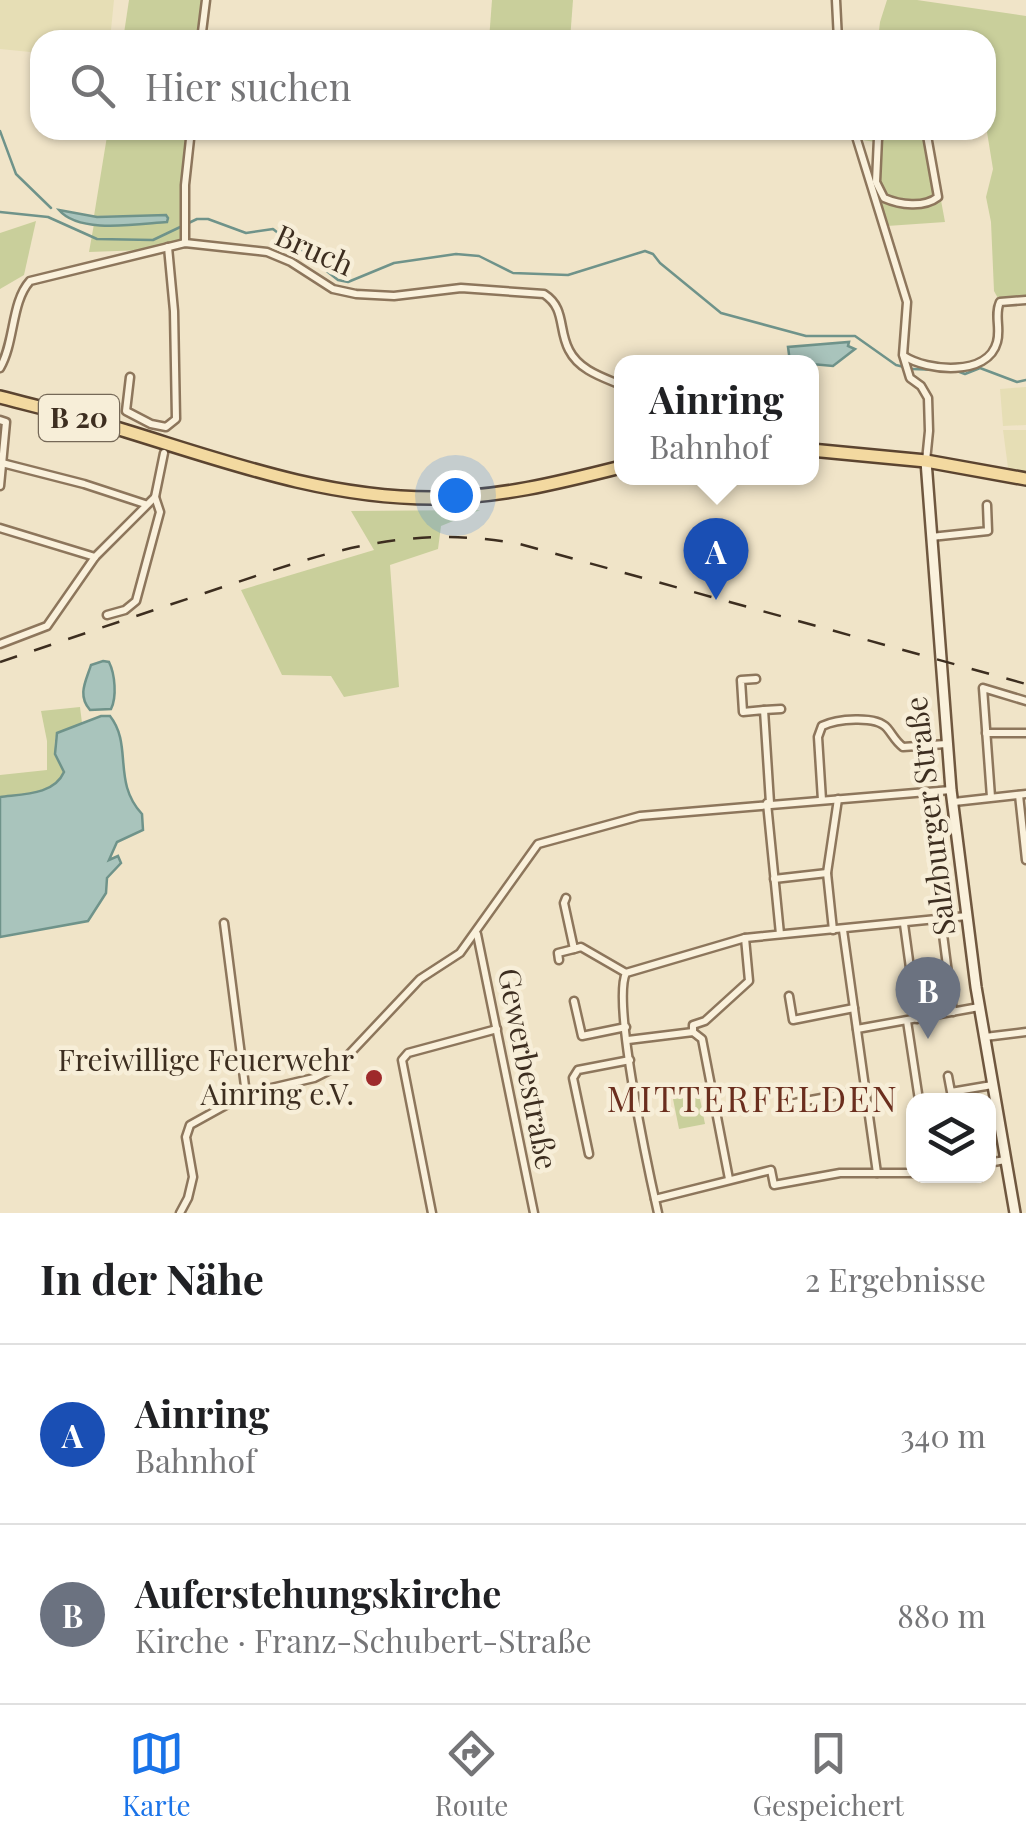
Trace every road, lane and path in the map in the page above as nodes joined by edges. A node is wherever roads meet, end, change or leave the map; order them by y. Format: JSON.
{"nodes":[{"id":1,"x":206,"y":0,"type":"edge"},
{"id":2,"x":836,"y":0,"type":"edge"},
{"id":3,"x":202,"y":30,"type":"edge"},
{"id":4,"x":838,"y":30,"type":"edge"},
{"id":5,"x":191,"y":140,"type":"edge"},
{"id":6,"x":857,"y":140,"type":"edge"},
{"id":7,"x":878,"y":140,"type":"edge"},
{"id":8,"x":928,"y":140,"type":"edge"},
{"id":9,"x":887,"y":200,"type":"junction"},
{"id":10,"x":878,"y":207,"type":"junction"},
{"id":11,"x":185,"y":243,"type":"junction"},
{"id":12,"x":168,"y":247,"type":"junction"},
{"id":13,"x":1026,"y":300,"type":"edge"},
{"id":14,"x":905,"y":362,"type":"junction"},
{"id":15,"x":0,"y":368,"type":"edge"},
{"id":16,"x":130,"y":377,"type":"dead end"},
{"id":17,"x":614,"y":382,"type":"edge"},
{"id":18,"x":0,"y":397,"type":"edge"},
{"id":19,"x":0,"y":420,"type":"edge"},
{"id":20,"x":156,"y":440,"type":"junction"},
{"id":21,"x":176,"y":447,"type":"junction"},
{"id":22,"x":819,"y":451,"type":"edge"},
{"id":23,"x":164,"y":453,"type":"junction"},
{"id":24,"x":926,"y":461,"type":"junction"},
{"id":25,"x":2,"y":464,"type":"edge"},
{"id":26,"x":614,"y":470,"type":"edge"},
{"id":27,"x":1026,"y":478,"type":"edge"},
{"id":28,"x":0,"y":486,"type":"edge"},
{"id":29,"x":155,"y":497,"type":"junction"},
{"id":30,"x":145,"y":504,"type":"junction"},
{"id":31,"x":987,"y":505,"type":"dead end"},
{"id":32,"x":0,"y":528,"type":"edge"},
{"id":33,"x":930,"y":537,"type":"junction"},
{"id":34,"x":95,"y":558,"type":"junction"},
{"id":35,"x":107,"y":615,"type":"dead end"},
{"id":36,"x":0,"y":644,"type":"edge"},
{"id":37,"x":756,"y":678,"type":"dead end"},
{"id":38,"x":1026,"y":701,"type":"edge"},
{"id":39,"x":780,"y":709,"type":"dead end"},
{"id":40,"x":764,"y":710,"type":"junction"},
{"id":41,"x":1026,"y":732,"type":"edge"},
{"id":42,"x":986,"y":733,"type":"junction"},
{"id":43,"x":946,"y":744,"type":"junction"},
{"id":44,"x":951,"y":790,"type":"junction"},
{"id":45,"x":1022,"y":794,"type":"edge"},
{"id":46,"x":991,"y":797,"type":"junction"},
{"id":47,"x":838,"y":799,"type":"junction"},
{"id":48,"x":822,"y":800,"type":"junction"},
{"id":49,"x":954,"y":802,"type":"junction"},
{"id":50,"x":768,"y":803,"type":"junction"},
{"id":51,"x":1026,"y":860,"type":"edge"},
{"id":52,"x":828,"y":873,"type":"junction"},
{"id":53,"x":774,"y":878,"type":"junction"},
{"id":54,"x":566,"y":898,"type":"dead end"},
{"id":55,"x":968,"y":915,"type":"junction"},
{"id":56,"x":941,"y":919,"type":"junction"},
{"id":57,"x":224,"y":923,"type":"dead end"},
{"id":58,"x":904,"y":924,"type":"junction"},
{"id":59,"x":834,"y":930,"type":"junction"},
{"id":60,"x":844,"y":930,"type":"junction"},
{"id":61,"x":477,"y":933,"type":"junction"},
{"id":62,"x":780,"y":934,"type":"junction"},
{"id":63,"x":745,"y":938,"type":"junction"},
{"id":64,"x":574,"y":949,"type":"junction"},
{"id":65,"x":560,"y":960,"type":"dead end"},
{"id":66,"x":626,"y":973,"type":"junction"},
{"id":67,"x":788,"y":996,"type":"dead end"},
{"id":68,"x":574,"y":1001,"type":"dead end"},
{"id":69,"x":980,"y":1006,"type":"junction"},
{"id":70,"x":854,"y":1008,"type":"junction"},
{"id":71,"x":952,"y":1012,"type":"junction"},
{"id":72,"x":917,"y":1019,"type":"junction"},
{"id":73,"x":906,"y":1021,"type":"junction"},
{"id":74,"x":626,"y":1027,"type":"junction"},
{"id":75,"x":497,"y":1029,"type":"junction"},
{"id":76,"x":858,"y":1029,"type":"junction"},
{"id":77,"x":693,"y":1032,"type":"junction"},
{"id":78,"x":1026,"y":1032,"type":"edge"},
{"id":79,"x":985,"y":1037,"type":"junction"},
{"id":80,"x":628,"y":1040,"type":"junction"},
{"id":81,"x":630,"y":1060,"type":"junction"},
{"id":82,"x":948,"y":1076,"type":"dead end"},
{"id":83,"x":992,"y":1085,"type":"junction"},
{"id":84,"x":866,"y":1090,"type":"junction"},
{"id":85,"x":918,"y":1093,"type":"edge"},
{"id":86,"x":993,"y":1093,"type":"edge"},
{"id":87,"x":246,"y":1094,"type":"junction"},
{"id":88,"x":790,"y":1104,"type":"dead end"},
{"id":89,"x":996,"y":1134,"type":"edge"},
{"id":90,"x":589,"y":1154,"type":"dead end"},
{"id":91,"x":1005,"y":1160,"type":"junction"},
{"id":92,"x":996,"y":1162,"type":"edge"},
{"id":93,"x":877,"y":1173,"type":"junction"},
{"id":94,"x":906,"y":1173,"type":"edge"},
{"id":95,"x":730,"y":1179,"type":"junction"},
{"id":96,"x":655,"y":1199,"type":"junction"},
{"id":97,"x":180,"y":1213,"type":"edge"},
{"id":98,"x":432,"y":1213,"type":"edge"},
{"id":99,"x":534,"y":1213,"type":"edge"},
{"id":100,"x":658,"y":1213,"type":"edge"},
{"id":101,"x":1015,"y":1213,"type":"edge"}],
"edges":[{"from":1,"to":3,"type":"street"},
{"from":2,"to":4,"type":"street"},
{"from":5,"to":11,"type":"street"},
{"from":6,"to":10,"type":"street"},
{"from":7,"to":9,"type":"street"},
{"from":8,"to":9,"type":"street"},
{"from":9,"to":10,"type":"street"},
{"from":10,"to":14,"type":"street"},
{"from":11,"to":12,"type":"street","name":"Bruch"},
{"from":11,"to":17,"type":"street","name":"Bruch"},
{"from":12,"to":15,"type":"street","name":"Bruch"},
{"from":12,"to":16,"type":"street"},
{"from":13,"to":14,"type":"street"},
{"from":14,"to":24,"type":"street"},
{"from":18,"to":20,"type":"main road","number":"B 20"},
{"from":19,"to":25,"type":"street"},
{"from":20,"to":21,"type":"main road","number":"B 20"},
{"from":20,"to":23,"type":"main road"},
{"from":21,"to":23,"type":"main road"},
{"from":21,"to":26,"type":"main road","number":"B 20"},
{"from":22,"to":24,"type":"main road"},
{"from":23,"to":29,"type":"street"},
{"from":24,"to":27,"type":"main road"},
{"from":24,"to":33,"type":"street","name":"Salzburger Straße"},
{"from":25,"to":28,"type":"street"},
{"from":25,"to":30,"type":"street"},
{"from":29,"to":30,"type":"street"},
{"from":29,"to":35,"type":"street"},
{"from":30,"to":34,"type":"street"},
{"from":31,"to":33,"type":"street"},
{"from":32,"to":34,"type":"street"},
{"from":33,"to":43,"type":"street","name":"Salzburger Straße"},
{"from":34,"to":36,"type":"street"},
{"from":37,"to":40,"type":"street"},
{"from":38,"to":42,"type":"street"},
{"from":39,"to":40,"type":"street"},
{"from":40,"to":50,"type":"street"},
{"from":41,"to":42,"type":"street"},
{"from":42,"to":46,"type":"street"},
{"from":43,"to":44,"type":"street","name":"Salzburger Straße"},
{"from":43,"to":48,"type":"street"},
{"from":44,"to":47,"type":"street"},
{"from":44,"to":49,"type":"street","name":"Salzburger Straße"},
{"from":45,"to":46,"type":"street"},
{"from":45,"to":51,"type":"street"},
{"from":46,"to":49,"type":"street"},
{"from":47,"to":48,"type":"street"},
{"from":47,"to":52,"type":"street"},
{"from":48,"to":50,"type":"street"},
{"from":49,"to":55,"type":"street","name":"Salzburger Straße"},
{"from":50,"to":53,"type":"street"},
{"from":50,"to":61,"type":"street"},
{"from":52,"to":53,"type":"street"},
{"from":52,"to":59,"type":"street"},
{"from":53,"to":62,"type":"street"},
{"from":54,"to":64,"type":"street"},
{"from":55,"to":56,"type":"street"},
{"from":55,"to":69,"type":"street","name":"Salzburger Straße"},
{"from":56,"to":58,"type":"street"},
{"from":56,"to":71,"type":"street"},
{"from":57,"to":87,"type":"street"},
{"from":58,"to":60,"type":"street"},
{"from":58,"to":72,"type":"street"},
{"from":59,"to":60,"type":"street"},
{"from":59,"to":62,"type":"street"},
{"from":60,"to":70,"type":"street"},
{"from":61,"to":75,"type":"street","name":"Gewerbestraße"},
{"from":61,"to":87,"type":"street"},
{"from":62,"to":63,"type":"street"},
{"from":63,"to":66,"type":"street"},
{"from":63,"to":77,"type":"street"},
{"from":64,"to":65,"type":"street"},
{"from":64,"to":66,"type":"street"},
{"from":66,"to":74,"type":"street"},
{"from":67,"to":70,"type":"street"},
{"from":68,"to":74,"type":"street"},
{"from":69,"to":71,"type":"street"},
{"from":69,"to":79,"type":"street","name":"Salzburger Straße"},
{"from":70,"to":76,"type":"street"},
{"from":71,"to":72,"type":"street"},
{"from":72,"to":73,"type":"street"},
{"from":73,"to":76,"type":"street"},
{"from":73,"to":85,"type":"street"},
{"from":74,"to":80,"type":"street"},
{"from":75,"to":98,"type":"street"},
{"from":75,"to":99,"type":"street","name":"Gewerbestraße"},
{"from":76,"to":84,"type":"street"},
{"from":77,"to":80,"type":"street"},
{"from":77,"to":95,"type":"street"},
{"from":78,"to":79,"type":"street"},
{"from":79,"to":83,"type":"street","name":"Salzburger Straße"},
{"from":80,"to":81,"type":"street"},
{"from":81,"to":90,"type":"street"},
{"from":81,"to":96,"type":"street"},
{"from":82,"to":83,"type":"street"},
{"from":83,"to":86,"type":"street","name":"Salzburger Straße"},
{"from":84,"to":88,"type":"street"},
{"from":84,"to":93,"type":"street"},
{"from":87,"to":97,"type":"street"},
{"from":89,"to":91,"type":"street","name":"Salzburger Straße"},
{"from":91,"to":92,"type":"street"},
{"from":91,"to":101,"type":"street","name":"Salzburger Straße"},
{"from":93,"to":94,"type":"street"},
{"from":93,"to":95,"type":"street"},
{"from":95,"to":96,"type":"street"},
{"from":96,"to":100,"type":"street"}]}
